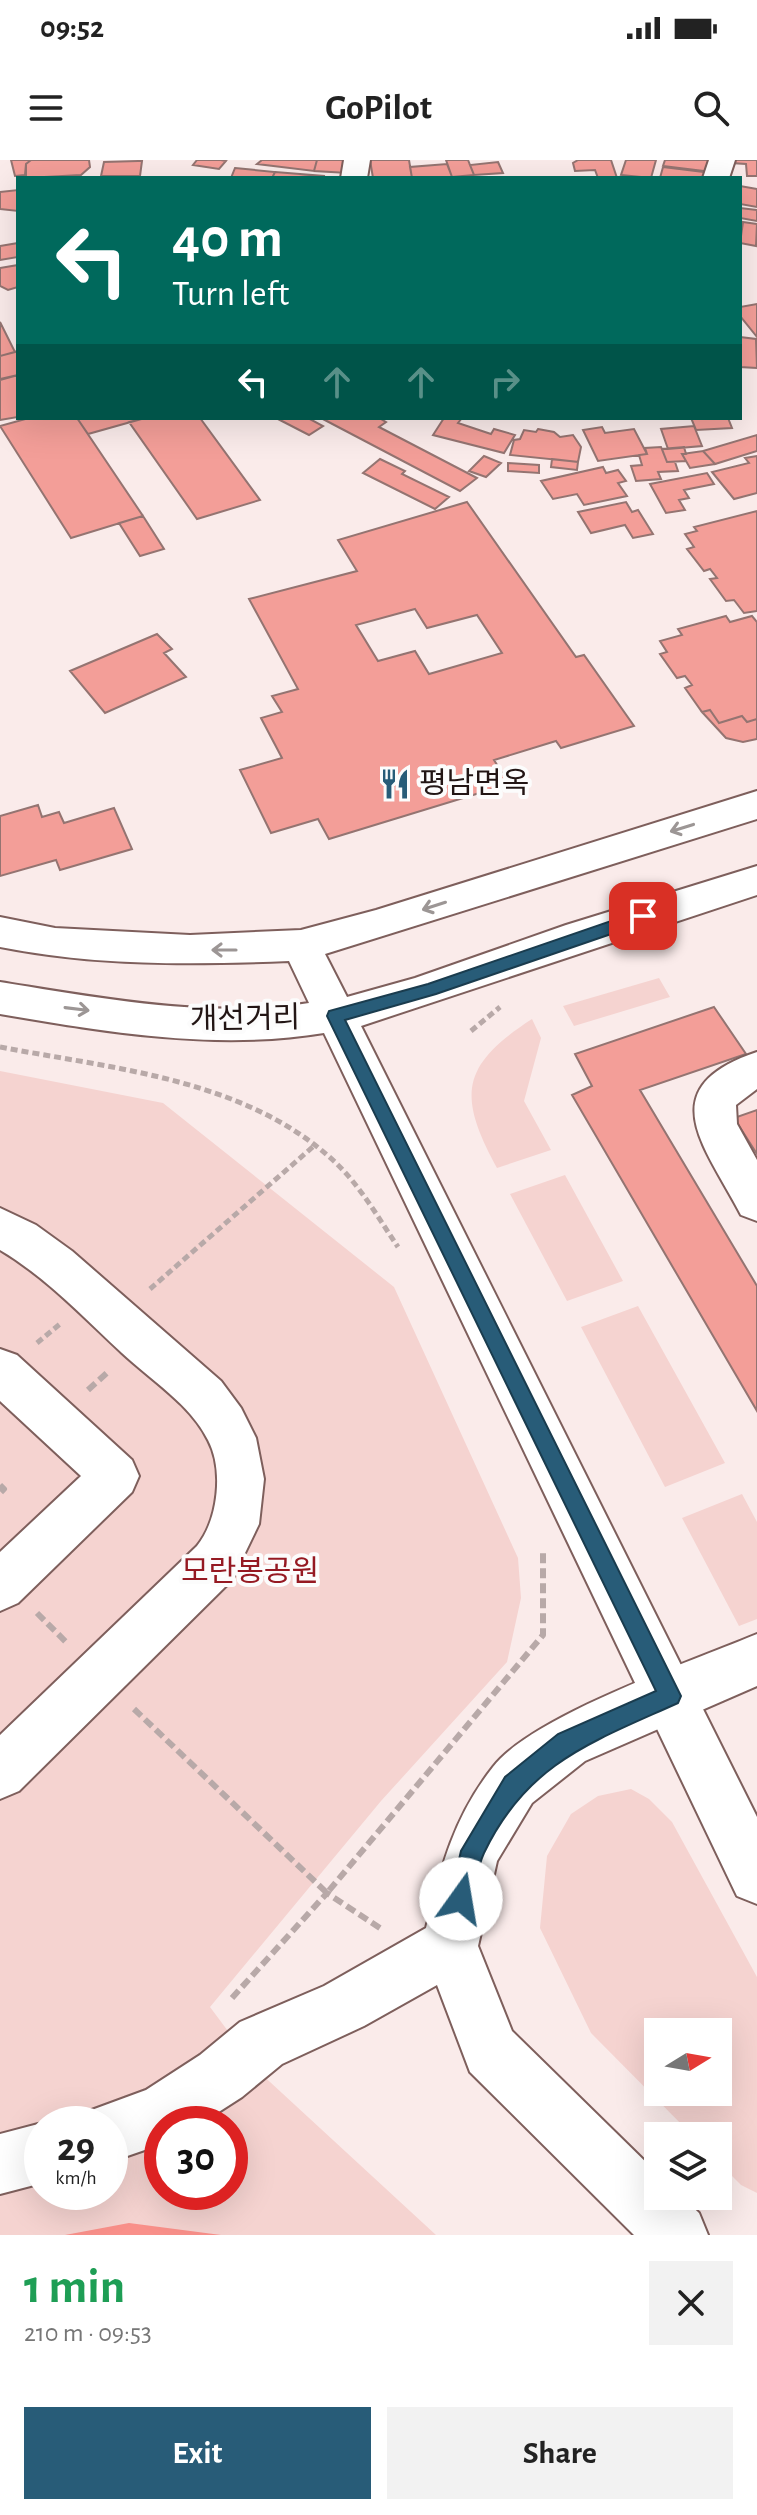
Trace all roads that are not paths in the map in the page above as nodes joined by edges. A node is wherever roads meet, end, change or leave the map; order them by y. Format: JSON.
{"nodes":[{"id":1,"x":757,"y":805,"type":"edge"},
{"id":2,"x":757,"y":880,"type":"edge"},
{"id":3,"x":0,"y":932,"type":"edge"},
{"id":4,"x":301,"y":945,"type":"junction"},
{"id":5,"x":0,"y":998,"type":"edge"},
{"id":6,"x":335,"y":1016,"type":"junction"},
{"id":7,"x":757,"y":1069,"type":"edge"},
{"id":8,"x":757,"y":1202,"type":"edge"},
{"id":9,"x":0,"y":1227,"type":"edge"},
{"id":10,"x":0,"y":1370,"type":"edge"},
{"id":11,"x":16,"y":1597,"type":"edge"},
{"id":12,"x":757,"y":1660,"type":"edge"},
{"id":13,"x":670,"y":1696,"type":"junction"},
{"id":14,"x":0,"y":1772,"type":"edge"},
{"id":15,"x":757,"y":1876,"type":"edge"},
{"id":16,"x":450,"y":1946,"type":"junction"},
{"id":17,"x":128,"y":2126,"type":"edge"},
{"id":18,"x":24,"y":2158,"type":"edge"},
{"id":19,"x":0,"y":2164,"type":"edge"},
{"id":20,"x":677,"y":2235,"type":"edge"}],
"edges":[{"from":1,"to":4,"type":"main road","one_way":true},
{"from":2,"to":6,"type":"main road","name":"개선거리"},
{"from":4,"to":3,"type":"main road","one_way":true},
{"from":4,"to":6,"type":"main road"},
{"from":5,"to":6,"type":"main road","name":"개선거리","one_way":true},
{"from":6,"to":13,"type":"main road"},
{"from":7,"to":8,"type":"main road"},
{"from":9,"to":14,"type":"main road"},
{"from":10,"to":11,"type":"main road"},
{"from":12,"to":13,"type":"main road"},
{"from":13,"to":15,"type":"main road"},
{"from":13,"to":16,"type":"main road"},
{"from":16,"to":17,"type":"main road"},
{"from":16,"to":20,"type":"main road"},
{"from":18,"to":19,"type":"main road"}]}
